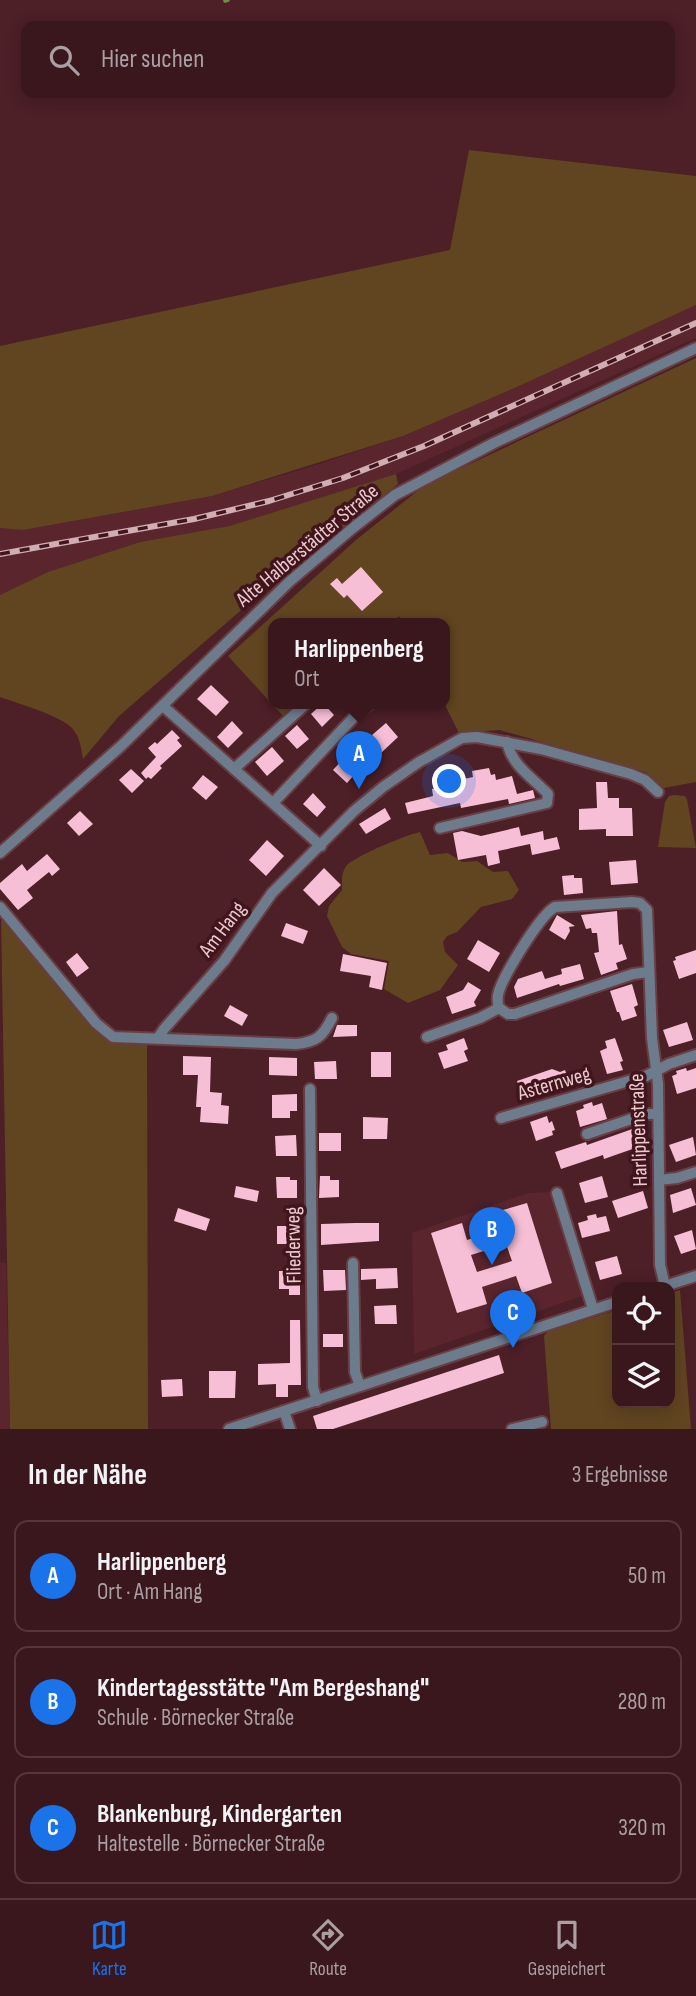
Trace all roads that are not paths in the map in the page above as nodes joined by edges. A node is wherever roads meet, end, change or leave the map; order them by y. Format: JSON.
{"nodes":[{"id":1,"x":696,"y":348,"type":"edge"},
{"id":2,"x":163,"y":706,"type":"junction"},
{"id":3,"x":300,"y":709,"type":"edge"},
{"id":4,"x":364,"y":709,"type":"edge"},
{"id":5,"x":507,"y":742,"type":"junction"},
{"id":6,"x":234,"y":769,"type":"junction"},
{"id":7,"x":658,"y":792,"type":"dead end"},
{"id":8,"x":274,"y":802,"type":"junction"},
{"id":9,"x":440,"y":828,"type":"dead end"},
{"id":10,"x":321,"y":846,"type":"junction"},
{"id":11,"x":0,"y":853,"type":"edge"},
{"id":12,"x":0,"y":907,"type":"edge"},
{"id":13,"x":649,"y":972,"type":"junction"},
{"id":14,"x":499,"y":1008,"type":"junction"},
{"id":15,"x":332,"y":1018,"type":"dead end"},
{"id":16,"x":427,"y":1037,"type":"dead end"},
{"id":17,"x":158,"y":1038,"type":"junction"},
{"id":18,"x":696,"y":1055,"type":"edge"},
{"id":19,"x":656,"y":1071,"type":"junction"},
{"id":20,"x":310,"y":1089,"type":"dead end"},
{"id":21,"x":659,"y":1114,"type":"junction"},
{"id":22,"x":501,"y":1118,"type":"dead end"},
{"id":23,"x":587,"y":1134,"type":"dead end"},
{"id":24,"x":696,"y":1172,"type":"edge"},
{"id":25,"x":659,"y":1180,"type":"junction"},
{"id":26,"x":556,"y":1193,"type":"dead end"},
{"id":27,"x":353,"y":1263,"type":"dead end"},
{"id":28,"x":696,"y":1276,"type":"edge"},
{"id":29,"x":663,"y":1282,"type":"edge"},
{"id":30,"x":675,"y":1283,"type":"edge"},
{"id":31,"x":612,"y":1303,"type":"edge"},
{"id":32,"x":593,"y":1309,"type":"junction"},
{"id":33,"x":360,"y":1386,"type":"junction"},
{"id":34,"x":317,"y":1401,"type":"junction"},
{"id":35,"x":284,"y":1411,"type":"junction"},
{"id":36,"x":542,"y":1422,"type":"dead end"},
{"id":37,"x":229,"y":1429,"type":"edge"},
{"id":38,"x":290,"y":1429,"type":"edge"},
{"id":39,"x":512,"y":1429,"type":"edge"}],
"edges":[{"from":1,"to":2,"type":"street","name":"Alte Halberstädter Straße"},
{"from":2,"to":6,"type":"street"},
{"from":2,"to":11,"type":"street","name":"Alte Halberstädter Straße"},
{"from":3,"to":6,"type":"street"},
{"from":4,"to":8,"type":"street"},
{"from":5,"to":7,"type":"street"},
{"from":5,"to":9,"type":"street"},
{"from":5,"to":10,"type":"street","name":"Am Hang"},
{"from":6,"to":8,"type":"street"},
{"from":8,"to":10,"type":"street"},
{"from":10,"to":17,"type":"street","name":"Am Hang"},
{"from":12,"to":17,"type":"street"},
{"from":13,"to":14,"type":"street"},
{"from":13,"to":14,"type":"street","name":"Harlippenstraße"},
{"from":13,"to":19,"type":"street","name":"Harlippenstraße"},
{"from":14,"to":16,"type":"street"},
{"from":15,"to":17,"type":"street"},
{"from":18,"to":19,"type":"street","name":"Asternweg"},
{"from":19,"to":21,"type":"street","name":"Harlippenstraße"},
{"from":19,"to":22,"type":"street","name":"Asternweg"},
{"from":20,"to":34,"type":"street","name":"Fliederweg"},
{"from":21,"to":23,"type":"street"},
{"from":21,"to":25,"type":"street","name":"Harlippenstraße"},
{"from":24,"to":25,"type":"street"},
{"from":25,"to":29,"type":"street","name":"Harlippenstraße"},
{"from":26,"to":32,"type":"street"},
{"from":27,"to":33,"type":"street"},
{"from":28,"to":30,"type":"street"},
{"from":31,"to":32,"type":"street"},
{"from":32,"to":33,"type":"street"},
{"from":33,"to":34,"type":"street"},
{"from":34,"to":35,"type":"street"},
{"from":35,"to":37,"type":"street"},
{"from":35,"to":38,"type":"street"},
{"from":36,"to":39,"type":"street"}]}
